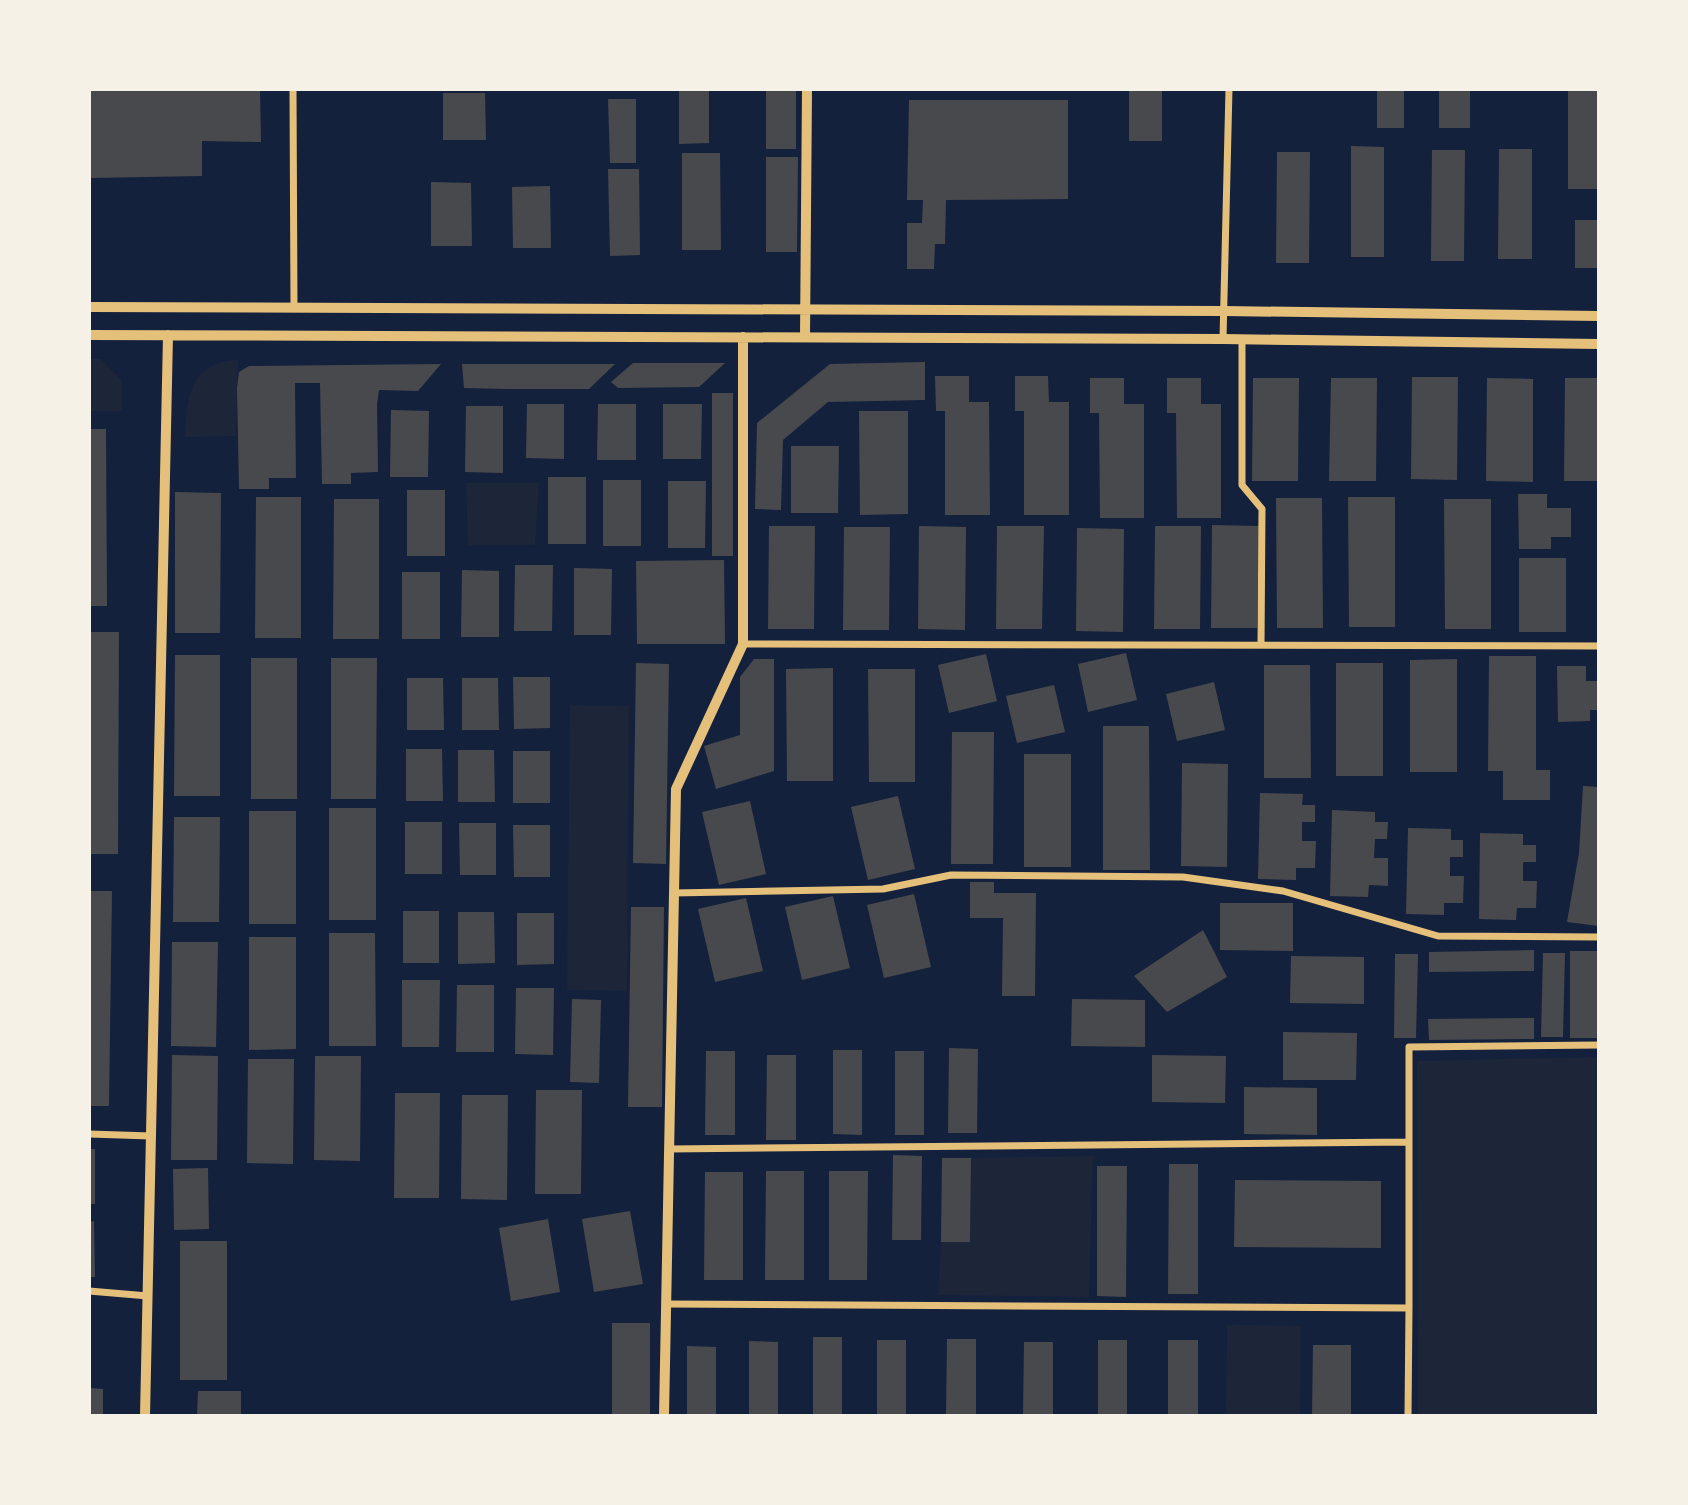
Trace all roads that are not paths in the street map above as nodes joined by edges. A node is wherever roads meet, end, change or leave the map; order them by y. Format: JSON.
{"nodes":[{"id":1,"x":293,"y":89,"type":"edge"},
{"id":2,"x":807,"y":89,"type":"edge"},
{"id":3,"x":1229,"y":89,"type":"edge"},
{"id":4,"x":89,"y":307,"type":"edge"},
{"id":5,"x":294,"y":308,"type":"junction"},
{"id":6,"x":806,"y":309,"type":"junction"},
{"id":7,"x":1224,"y":311,"type":"junction"},
{"id":8,"x":1599,"y":316,"type":"edge"},
{"id":9,"x":89,"y":335,"type":"edge"},
{"id":10,"x":168,"y":335,"type":"junction"},
{"id":11,"x":743,"y":337,"type":"junction"},
{"id":12,"x":805,"y":337,"type":"junction"},
{"id":13,"x":1223,"y":339,"type":"junction"},
{"id":14,"x":1242,"y":339,"type":"junction"},
{"id":15,"x":1599,"y":344,"type":"edge"},
{"id":16,"x":743,"y":644,"type":"junction"},
{"id":17,"x":1261,"y":645,"type":"junction"},
{"id":18,"x":1599,"y":646,"type":"edge"},
{"id":19,"x":674,"y":893,"type":"junction"},
{"id":20,"x":1599,"y":937,"type":"edge"},
{"id":21,"x":1599,"y":1045,"type":"edge"},
{"id":22,"x":89,"y":1134,"type":"edge"},
{"id":23,"x":151,"y":1136,"type":"junction"},
{"id":24,"x":1408,"y":1142,"type":"junction"},
{"id":25,"x":669,"y":1149,"type":"junction"},
{"id":26,"x":89,"y":1291,"type":"edge"},
{"id":27,"x":148,"y":1296,"type":"junction"},
{"id":28,"x":666,"y":1304,"type":"junction"},
{"id":29,"x":1409,"y":1308,"type":"junction"},
{"id":30,"x":145,"y":1416,"type":"edge"},
{"id":31,"x":664,"y":1416,"type":"edge"},
{"id":32,"x":1408,"y":1416,"type":"edge"}],
"edges":[{"from":1,"to":5,"type":"street"},
{"from":2,"to":6,"type":"street"},
{"from":3,"to":7,"type":"street"},
{"from":4,"to":5,"type":"street"},
{"from":5,"to":6,"type":"street"},
{"from":6,"to":7,"type":"street"},
{"from":6,"to":12,"type":"street"},
{"from":7,"to":8,"type":"street"},
{"from":7,"to":13,"type":"street"},
{"from":9,"to":10,"type":"street"},
{"from":10,"to":11,"type":"street"},
{"from":10,"to":23,"type":"street"},
{"from":11,"to":12,"type":"street"},
{"from":11,"to":16,"type":"street"},
{"from":12,"to":13,"type":"street"},
{"from":13,"to":14,"type":"street"},
{"from":14,"to":15,"type":"street"},
{"from":14,"to":17,"type":"street"},
{"from":16,"to":17,"type":"street"},
{"from":16,"to":19,"type":"street"},
{"from":17,"to":18,"type":"street"},
{"from":19,"to":20,"type":"street"},
{"from":19,"to":25,"type":"street"},
{"from":21,"to":24,"type":"street"},
{"from":22,"to":23,"type":"street"},
{"from":23,"to":27,"type":"street"},
{"from":24,"to":25,"type":"street"},
{"from":24,"to":29,"type":"street"},
{"from":25,"to":28,"type":"street"},
{"from":26,"to":27,"type":"street"},
{"from":27,"to":30,"type":"street"},
{"from":28,"to":29,"type":"street"},
{"from":28,"to":31,"type":"street"},
{"from":29,"to":32,"type":"street"}]}
